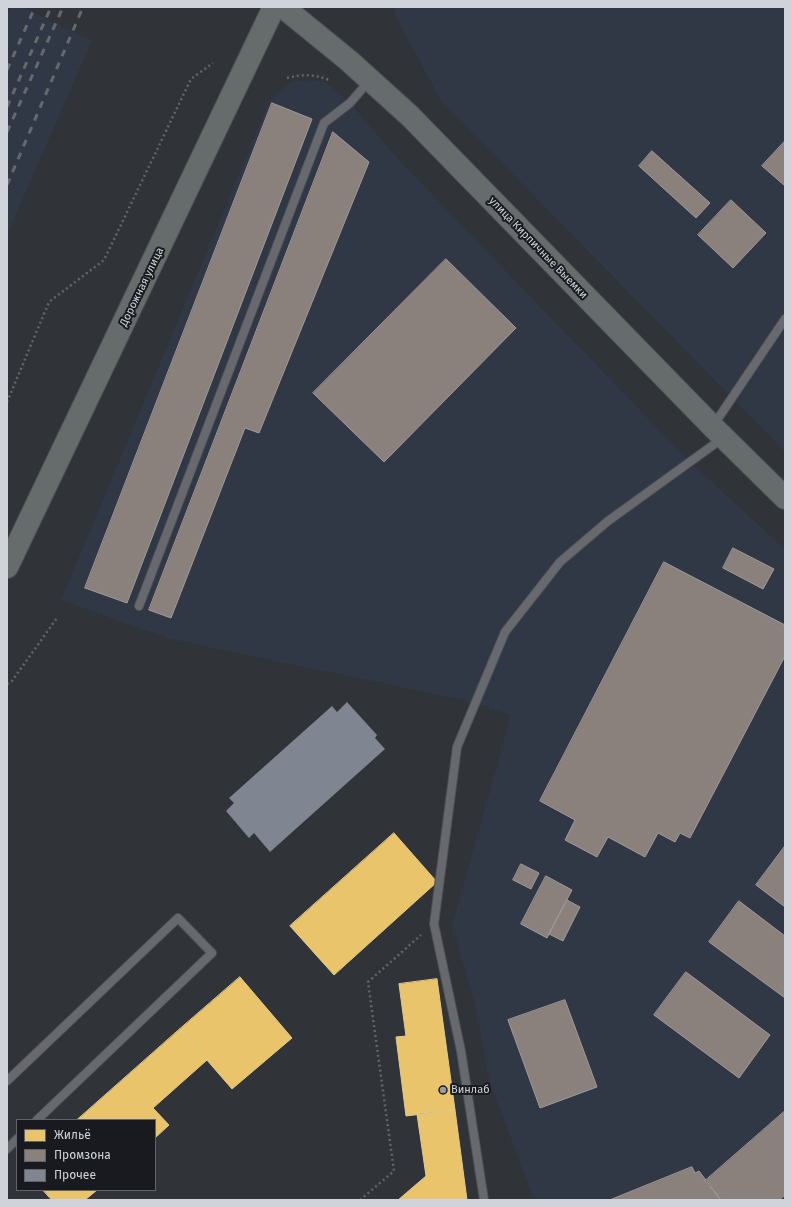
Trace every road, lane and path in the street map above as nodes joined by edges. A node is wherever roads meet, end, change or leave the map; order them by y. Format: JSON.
{"nodes":[{"id":1,"x":274,"y":7,"type":"edge"},
{"id":2,"x":284,"y":7,"type":"edge"},
{"id":3,"x":213,"y":63,"type":"dead end"},
{"id":4,"x":287,"y":78,"type":"dead end"},
{"id":5,"x":331,"y":81,"type":"dead end"},
{"id":6,"x":370,"y":81,"type":"junction"},
{"id":7,"x":785,"y":319,"type":"edge"},
{"id":8,"x":7,"y":402,"type":"edge"},
{"id":9,"x":718,"y":432,"type":"junction"},
{"id":10,"x":785,"y":498,"type":"edge"},
{"id":11,"x":7,"y":567,"type":"edge"},
{"id":12,"x":139,"y":606,"type":"dead end"},
{"id":13,"x":57,"y":618,"type":"dead end"},
{"id":14,"x":7,"y":684,"type":"edge"},
{"id":15,"x":434,"y":924,"type":"junction"},
{"id":16,"x":7,"y":1081,"type":"edge"},
{"id":17,"x":38,"y":1119,"type":"edge"},
{"id":18,"x":16,"y":1140,"type":"edge"},
{"id":19,"x":7,"y":1149,"type":"edge"},
{"id":20,"x":360,"y":1200,"type":"edge"},
{"id":21,"x":484,"y":1200,"type":"edge"}],
"edges":[{"from":1,"to":11,"type":"street","name":"Дорожная улица"},
{"from":2,"to":6,"type":"street","name":"улица Кирпичные Выемки"},
{"from":3,"to":8,"type":"path"},
{"from":4,"to":5,"type":"path"},
{"from":6,"to":9,"type":"street","name":"улица Кирпичные Выемки"},
{"from":6,"to":12,"type":"lane"},
{"from":7,"to":9,"type":"lane"},
{"from":9,"to":10,"type":"street","name":"улица Кирпичные Выемки"},
{"from":9,"to":15,"type":"lane"},
{"from":13,"to":14,"type":"path"},
{"from":15,"to":20,"type":"path"},
{"from":15,"to":21,"type":"lane"},
{"from":16,"to":17,"type":"lane"},
{"from":18,"to":19,"type":"lane"}]}
